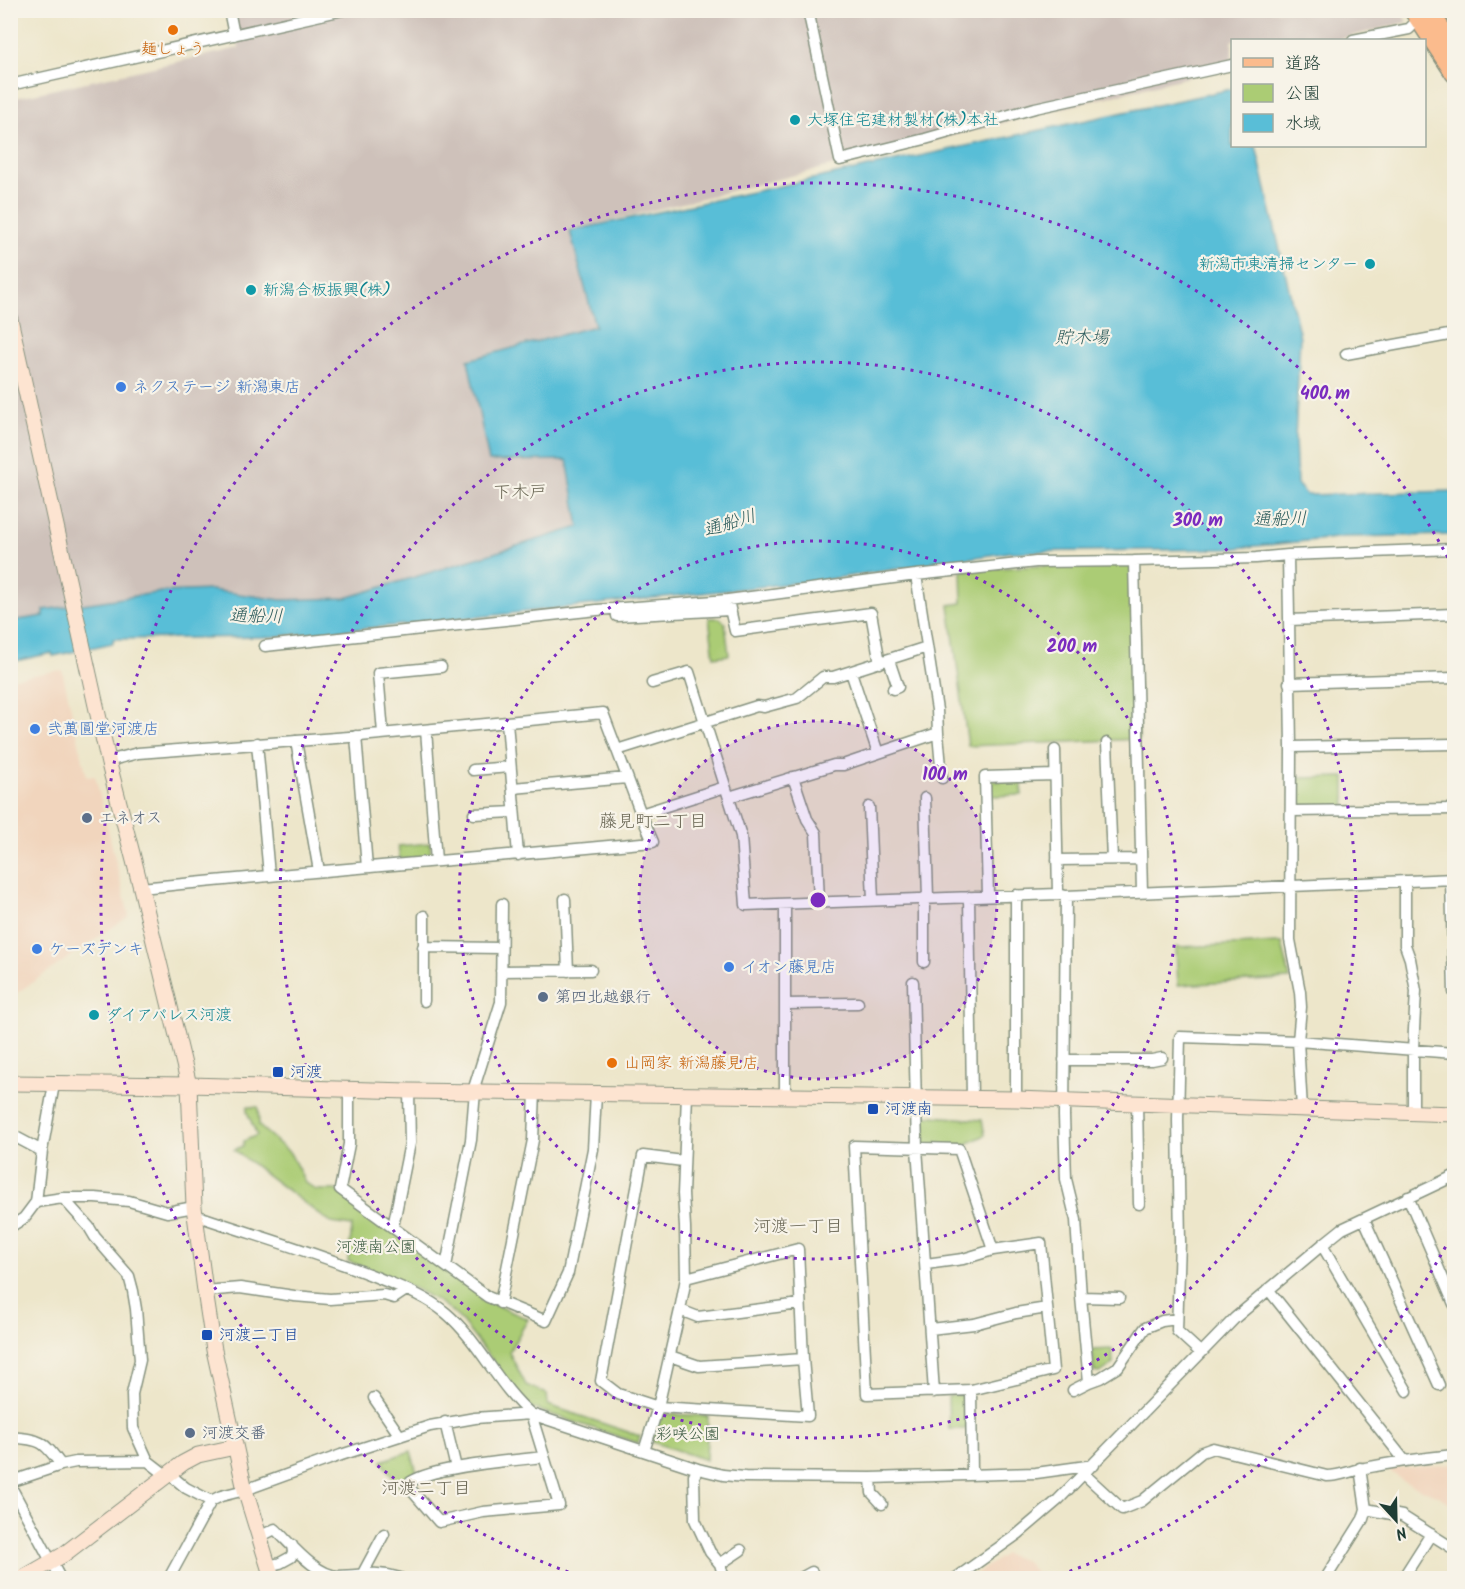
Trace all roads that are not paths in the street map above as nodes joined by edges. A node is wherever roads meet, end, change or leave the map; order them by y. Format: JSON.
{"nodes":[{"id":1,"x":229,"y":10,"type":"edge"},
{"id":2,"x":343,"y":10,"type":"edge"},
{"id":3,"x":808,"y":10,"type":"edge"},
{"id":4,"x":1421,"y":13,"type":"edge"},
{"id":5,"x":234,"y":35,"type":"junction"},
{"id":6,"x":1358,"y":39,"type":"edge"},
{"id":7,"x":1455,"y":47,"type":"edge"},
{"id":8,"x":1231,"y":65,"type":"edge"},
{"id":9,"x":1455,"y":74,"type":"edge"},
{"id":10,"x":10,"y":85,"type":"edge"},
{"id":11,"x":10,"y":319,"type":"edge"},
{"id":12,"x":1455,"y":334,"type":"edge"},
{"id":13,"x":1346,"y":354,"type":"dead end"},
{"id":14,"x":1455,"y":549,"type":"edge"},
{"id":15,"x":1288,"y":555,"type":"junction"},
{"id":16,"x":1134,"y":561,"type":"junction"},
{"id":17,"x":915,"y":574,"type":"junction"},
{"id":18,"x":729,"y":605,"type":"junction"},
{"id":19,"x":1455,"y":615,"type":"edge"},
{"id":20,"x":1289,"y":620,"type":"junction"},
{"id":21,"x":265,"y":646,"type":"dead end"},
{"id":22,"x":927,"y":647,"type":"junction"},
{"id":23,"x":884,"y":661,"type":"junction"},
{"id":24,"x":441,"y":667,"type":"dead end"},
{"id":25,"x":851,"y":672,"type":"junction"},
{"id":26,"x":1455,"y":678,"type":"edge"},
{"id":27,"x":1289,"y":682,"type":"junction"},
{"id":28,"x":652,"y":683,"type":"dead end"},
{"id":29,"x":893,"y":689,"type":"dead end"},
{"id":30,"x":507,"y":722,"type":"junction"},
{"id":31,"x":705,"y":722,"type":"junction"},
{"id":32,"x":426,"y":730,"type":"junction"},
{"id":33,"x":383,"y":733,"type":"junction"},
{"id":34,"x":938,"y":733,"type":"junction"},
{"id":35,"x":356,"y":736,"type":"junction"},
{"id":36,"x":296,"y":741,"type":"junction"},
{"id":37,"x":257,"y":743,"type":"junction"},
{"id":38,"x":1107,"y":743,"type":"dead end"},
{"id":39,"x":1455,"y":744,"type":"edge"},
{"id":40,"x":1291,"y":747,"type":"junction"},
{"id":41,"x":617,"y":750,"type":"junction"},
{"id":42,"x":1055,"y":750,"type":"dead end"},
{"id":43,"x":878,"y":753,"type":"junction"},
{"id":44,"x":108,"y":761,"type":"junction"},
{"id":45,"x":510,"y":767,"type":"junction"},
{"id":46,"x":473,"y":770,"type":"dead end"},
{"id":47,"x":1055,"y":775,"type":"junction"},
{"id":48,"x":793,"y":777,"type":"junction"},
{"id":49,"x":627,"y":778,"type":"junction"},
{"id":50,"x":942,"y":778,"type":"dead end"},
{"id":51,"x":513,"y":788,"type":"junction"},
{"id":52,"x":727,"y":792,"type":"junction"},
{"id":53,"x":925,"y":798,"type":"dead end"},
{"id":54,"x":869,"y":807,"type":"dead end"},
{"id":55,"x":1455,"y":809,"type":"edge"},
{"id":56,"x":1291,"y":811,"type":"junction"},
{"id":57,"x":514,"y":812,"type":"junction"},
{"id":58,"x":474,"y":814,"type":"dead end"},
{"id":59,"x":641,"y":814,"type":"junction"},
{"id":60,"x":518,"y":855,"type":"junction"},
{"id":61,"x":1112,"y":859,"type":"junction"},
{"id":62,"x":1141,"y":859,"type":"junction"},
{"id":63,"x":1057,"y":860,"type":"junction"},
{"id":64,"x":436,"y":861,"type":"junction"},
{"id":65,"x":367,"y":867,"type":"junction"},
{"id":66,"x":319,"y":871,"type":"junction"},
{"id":67,"x":269,"y":875,"type":"junction"},
{"id":68,"x":1453,"y":879,"type":"edge"},
{"id":69,"x":1405,"y":881,"type":"junction"},
{"id":70,"x":1291,"y":885,"type":"junction"},
{"id":71,"x":141,"y":888,"type":"junction"},
{"id":72,"x":1142,"y":892,"type":"junction"},
{"id":73,"x":1016,"y":895,"type":"junction"},
{"id":74,"x":1062,"y":895,"type":"junction"},
{"id":75,"x":988,"y":896,"type":"junction"},
{"id":76,"x":969,"y":897,"type":"junction"},
{"id":77,"x":926,"y":898,"type":"junction"},
{"id":78,"x":565,"y":899,"type":"dead end"},
{"id":79,"x":873,"y":900,"type":"junction"},
{"id":80,"x":819,"y":902,"type":"junction"},
{"id":81,"x":502,"y":904,"type":"dead end"},
{"id":82,"x":786,"y":904,"type":"junction"},
{"id":83,"x":424,"y":916,"type":"dead end"},
{"id":84,"x":423,"y":947,"type":"junction"},
{"id":85,"x":501,"y":948,"type":"junction"},
{"id":86,"x":924,"y":962,"type":"dead end"},
{"id":87,"x":501,"y":970,"type":"junction"},
{"id":88,"x":591,"y":970,"type":"dead end"},
{"id":89,"x":568,"y":971,"type":"junction"},
{"id":90,"x":913,"y":982,"type":"dead end"},
{"id":91,"x":1455,"y":992,"type":"edge"},
{"id":92,"x":424,"y":1001,"type":"dead end"},
{"id":93,"x":858,"y":1003,"type":"dead end"},
{"id":94,"x":786,"y":1004,"type":"junction"},
{"id":95,"x":1298,"y":1041,"type":"junction"},
{"id":96,"x":1413,"y":1049,"type":"junction"},
{"id":97,"x":1455,"y":1053,"type":"edge"},
{"id":98,"x":1162,"y":1058,"type":"dead end"},
{"id":99,"x":1064,"y":1060,"type":"junction"},
{"id":100,"x":10,"y":1083,"type":"edge"},
{"id":101,"x":54,"y":1084,"type":"junction"},
{"id":102,"x":189,"y":1085,"type":"junction"},
{"id":103,"x":350,"y":1090,"type":"junction"},
{"id":104,"x":409,"y":1091,"type":"junction"},
{"id":105,"x":474,"y":1091,"type":"junction"},
{"id":106,"x":535,"y":1092,"type":"junction"},
{"id":107,"x":596,"y":1094,"type":"junction"},
{"id":108,"x":687,"y":1095,"type":"junction"},
{"id":109,"x":785,"y":1096,"type":"junction"},
{"id":110,"x":916,"y":1098,"type":"junction"},
{"id":111,"x":972,"y":1098,"type":"junction"},
{"id":112,"x":1016,"y":1099,"type":"junction"},
{"id":113,"x":1064,"y":1101,"type":"junction"},
{"id":114,"x":1137,"y":1103,"type":"junction"},
{"id":115,"x":1178,"y":1104,"type":"junction"},
{"id":116,"x":1302,"y":1109,"type":"junction"},
{"id":117,"x":1413,"y":1113,"type":"junction"},
{"id":118,"x":1455,"y":1114,"type":"edge"},
{"id":119,"x":10,"y":1134,"type":"edge"},
{"id":120,"x":917,"y":1148,"type":"junction"},
{"id":121,"x":42,"y":1151,"type":"junction"},
{"id":122,"x":683,"y":1161,"type":"junction"},
{"id":123,"x":1455,"y":1176,"type":"edge"},
{"id":124,"x":1407,"y":1197,"type":"junction"},
{"id":125,"x":63,"y":1198,"type":"junction"},
{"id":126,"x":36,"y":1202,"type":"junction"},
{"id":127,"x":1139,"y":1204,"type":"dead end"},
{"id":128,"x":194,"y":1211,"type":"junction"},
{"id":129,"x":1364,"y":1219,"type":"junction"},
{"id":130,"x":10,"y":1227,"type":"edge"},
{"id":131,"x":393,"y":1227,"type":"junction"},
{"id":132,"x":1322,"y":1245,"type":"junction"},
{"id":133,"x":993,"y":1251,"type":"junction"},
{"id":134,"x":926,"y":1264,"type":"junction"},
{"id":135,"x":446,"y":1266,"type":"junction"},
{"id":136,"x":686,"y":1278,"type":"junction"},
{"id":137,"x":1269,"y":1289,"type":"junction"},
{"id":138,"x":406,"y":1290,"type":"junction"},
{"id":139,"x":205,"y":1291,"type":"junction"},
{"id":140,"x":1081,"y":1297,"type":"junction"},
{"id":141,"x":1119,"y":1298,"type":"dead end"},
{"id":142,"x":1454,"y":1299,"type":"edge"},
{"id":143,"x":500,"y":1303,"type":"junction"},
{"id":144,"x":800,"y":1304,"type":"junction"},
{"id":145,"x":1047,"y":1308,"type":"junction"},
{"id":146,"x":680,"y":1310,"type":"junction"},
{"id":147,"x":1177,"y":1319,"type":"junction"},
{"id":148,"x":930,"y":1329,"type":"junction"},
{"id":149,"x":1201,"y":1353,"type":"junction"},
{"id":150,"x":670,"y":1356,"type":"junction"},
{"id":151,"x":803,"y":1359,"type":"junction"},
{"id":152,"x":1089,"y":1382,"type":"junction"},
{"id":153,"x":1438,"y":1385,"type":"dead end"},
{"id":154,"x":971,"y":1390,"type":"junction"},
{"id":155,"x":1073,"y":1390,"type":"dead end"},
{"id":156,"x":1407,"y":1391,"type":"dead end"},
{"id":157,"x":934,"y":1392,"type":"junction"},
{"id":158,"x":374,"y":1398,"type":"dead end"},
{"id":159,"x":658,"y":1407,"type":"junction"},
{"id":160,"x":531,"y":1414,"type":"junction"},
{"id":161,"x":445,"y":1422,"type":"junction"},
{"id":162,"x":400,"y":1436,"type":"junction"},
{"id":163,"x":10,"y":1437,"type":"edge"},
{"id":164,"x":235,"y":1447,"type":"junction"},
{"id":165,"x":644,"y":1451,"type":"junction"},
{"id":166,"x":1455,"y":1455,"type":"edge"},
{"id":167,"x":544,"y":1457,"type":"junction"},
{"id":168,"x":148,"y":1461,"type":"junction"},
{"id":169,"x":1405,"y":1461,"type":"junction"},
{"id":170,"x":61,"y":1465,"type":"junction"},
{"id":171,"x":1094,"y":1465,"type":"junction"},
{"id":172,"x":456,"y":1468,"type":"junction"},
{"id":173,"x":1360,"y":1468,"type":"junction"},
{"id":174,"x":698,"y":1469,"type":"junction"},
{"id":175,"x":167,"y":1474,"type":"junction"},
{"id":176,"x":1084,"y":1474,"type":"junction"},
{"id":177,"x":972,"y":1475,"type":"junction"},
{"id":178,"x":871,"y":1478,"type":"junction"},
{"id":179,"x":10,"y":1483,"type":"edge"},
{"id":180,"x":245,"y":1490,"type":"junction"},
{"id":181,"x":210,"y":1501,"type":"junction"},
{"id":182,"x":882,"y":1504,"type":"dead end"},
{"id":183,"x":1366,"y":1509,"type":"junction"},
{"id":184,"x":384,"y":1534,"type":"dead end"},
{"id":185,"x":1431,"y":1534,"type":"junction"},
{"id":186,"x":259,"y":1537,"type":"junction"},
{"id":187,"x":292,"y":1545,"type":"junction"},
{"id":188,"x":1455,"y":1549,"type":"edge"},
{"id":189,"x":741,"y":1550,"type":"dead end"},
{"id":190,"x":52,"y":1563,"type":"junction"},
{"id":191,"x":720,"y":1564,"type":"junction"},
{"id":192,"x":270,"y":1572,"type":"edge"},
{"id":193,"x":812,"y":1572,"type":"dead end"},
{"id":194,"x":363,"y":1573,"type":"junction"},
{"id":195,"x":26,"y":1578,"type":"edge"},
{"id":196,"x":60,"y":1578,"type":"edge"},
{"id":197,"x":169,"y":1578,"type":"edge"},
{"id":198,"x":400,"y":1578,"type":"edge"},
{"id":199,"x":724,"y":1578,"type":"edge"},
{"id":200,"x":801,"y":1578,"type":"edge"},
{"id":201,"x":956,"y":1578,"type":"edge"},
{"id":202,"x":1326,"y":1578,"type":"edge"},
{"id":203,"x":1403,"y":1578,"type":"edge"}],
"edges":[{"from":1,"to":5,"type":"street"},
{"from":2,"to":5,"type":"street"},
{"from":3,"to":8,"type":"street"},
{"from":4,"to":6,"type":"street"},
{"from":4,"to":7,"type":"main road"},
{"from":4,"to":9,"type":"main road"},
{"from":5,"to":10,"type":"street"},
{"from":11,"to":44,"type":"street"},
{"from":12,"to":13,"type":"street"},
{"from":14,"to":15,"type":"street"},
{"from":15,"to":16,"type":"street"},
{"from":15,"to":20,"type":"street"},
{"from":16,"to":17,"type":"street"},
{"from":16,"to":62,"type":"street"},
{"from":17,"to":18,"type":"street"},
{"from":17,"to":22,"type":"street"},
{"from":18,"to":21,"type":"street"},
{"from":18,"to":23,"type":"street"},
{"from":19,"to":20,"type":"street"},
{"from":20,"to":27,"type":"street"},
{"from":22,"to":23,"type":"street"},
{"from":22,"to":34,"type":"street"},
{"from":23,"to":25,"type":"street"},
{"from":23,"to":29,"type":"street"},
{"from":24,"to":33,"type":"street"},
{"from":25,"to":31,"type":"street"},
{"from":25,"to":43,"type":"street"},
{"from":26,"to":27,"type":"street"},
{"from":27,"to":40,"type":"street"},
{"from":28,"to":31,"type":"street"},
{"from":30,"to":32,"type":"street"},
{"from":30,"to":41,"type":"street"},
{"from":30,"to":45,"type":"street"},
{"from":31,"to":41,"type":"street"},
{"from":31,"to":52,"type":"street"},
{"from":32,"to":33,"type":"street"},
{"from":32,"to":64,"type":"street"},
{"from":33,"to":35,"type":"street"},
{"from":34,"to":43,"type":"street"},
{"from":34,"to":50,"type":"street"},
{"from":35,"to":36,"type":"street"},
{"from":35,"to":65,"type":"street"},
{"from":36,"to":37,"type":"street"},
{"from":36,"to":66,"type":"street"},
{"from":37,"to":44,"type":"street"},
{"from":37,"to":67,"type":"street"},
{"from":38,"to":61,"type":"street"},
{"from":39,"to":40,"type":"street"},
{"from":40,"to":56,"type":"street"},
{"from":41,"to":49,"type":"street"},
{"from":42,"to":47,"type":"street"},
{"from":43,"to":48,"type":"street"},
{"from":44,"to":71,"type":"street"},
{"from":45,"to":46,"type":"street"},
{"from":45,"to":51,"type":"street"},
{"from":47,"to":63,"type":"street"},
{"from":47,"to":75,"type":"street"},
{"from":48,"to":52,"type":"street"},
{"from":48,"to":80,"type":"street"},
{"from":49,"to":51,"type":"street"},
{"from":49,"to":59,"type":"street"},
{"from":51,"to":57,"type":"street"},
{"from":52,"to":59,"type":"street"},
{"from":52,"to":82,"type":"street"},
{"from":53,"to":77,"type":"street"},
{"from":54,"to":79,"type":"street"},
{"from":55,"to":56,"type":"street"},
{"from":56,"to":70,"type":"street"},
{"from":57,"to":58,"type":"street"},
{"from":57,"to":60,"type":"street"},
{"from":59,"to":60,"type":"street"},
{"from":60,"to":64,"type":"street"},
{"from":61,"to":62,"type":"street"},
{"from":61,"to":63,"type":"street"},
{"from":62,"to":72,"type":"street"},
{"from":63,"to":74,"type":"street"},
{"from":64,"to":65,"type":"street"},
{"from":65,"to":66,"type":"street"},
{"from":66,"to":67,"type":"street"},
{"from":67,"to":71,"type":"street"},
{"from":68,"to":69,"type":"street"},
{"from":68,"to":91,"type":"street"},
{"from":69,"to":70,"type":"street"},
{"from":69,"to":96,"type":"street"},
{"from":70,"to":72,"type":"street"},
{"from":70,"to":95,"type":"street"},
{"from":71,"to":102,"type":"street"},
{"from":72,"to":74,"type":"street"},
{"from":73,"to":74,"type":"street"},
{"from":73,"to":75,"type":"street"},
{"from":73,"to":112,"type":"street"},
{"from":74,"to":99,"type":"street"},
{"from":75,"to":76,"type":"street"},
{"from":76,"to":77,"type":"street"},
{"from":76,"to":111,"type":"street"},
{"from":77,"to":79,"type":"street"},
{"from":77,"to":86,"type":"street"},
{"from":78,"to":89,"type":"street"},
{"from":79,"to":80,"type":"street"},
{"from":80,"to":82,"type":"street"},
{"from":81,"to":85,"type":"street"},
{"from":82,"to":94,"type":"street"},
{"from":83,"to":84,"type":"street"},
{"from":84,"to":85,"type":"street"},
{"from":84,"to":92,"type":"street"},
{"from":85,"to":87,"type":"street"},
{"from":87,"to":89,"type":"street"},
{"from":87,"to":105,"type":"street"},
{"from":88,"to":89,"type":"street"},
{"from":90,"to":110,"type":"street"},
{"from":93,"to":94,"type":"street"},
{"from":94,"to":109,"type":"street"},
{"from":95,"to":96,"type":"street"},
{"from":95,"to":115,"type":"street"},
{"from":95,"to":116,"type":"street"},
{"from":96,"to":97,"type":"street"},
{"from":96,"to":117,"type":"street"},
{"from":98,"to":99,"type":"street"},
{"from":99,"to":113,"type":"street"},
{"from":100,"to":101,"type":"street"},
{"from":101,"to":102,"type":"street"},
{"from":101,"to":121,"type":"street"},
{"from":102,"to":103,"type":"street"},
{"from":102,"to":128,"type":"street"},
{"from":103,"to":104,"type":"street"},
{"from":103,"to":131,"type":"street"},
{"from":104,"to":105,"type":"street"},
{"from":104,"to":131,"type":"street"},
{"from":105,"to":106,"type":"street"},
{"from":105,"to":135,"type":"street"},
{"from":106,"to":107,"type":"street"},
{"from":106,"to":143,"type":"street"},
{"from":107,"to":108,"type":"street"},
{"from":107,"to":143,"type":"street"},
{"from":108,"to":109,"type":"street"},
{"from":108,"to":122,"type":"street"},
{"from":109,"to":110,"type":"street"},
{"from":110,"to":111,"type":"street"},
{"from":110,"to":120,"type":"street"},
{"from":111,"to":112,"type":"street"},
{"from":112,"to":113,"type":"street"},
{"from":113,"to":114,"type":"street"},
{"from":113,"to":140,"type":"street"},
{"from":114,"to":115,"type":"street"},
{"from":114,"to":127,"type":"street"},
{"from":115,"to":116,"type":"street"},
{"from":115,"to":147,"type":"street"},
{"from":116,"to":117,"type":"street"},
{"from":117,"to":118,"type":"street"},
{"from":119,"to":121,"type":"street"},
{"from":120,"to":133,"type":"street"},
{"from":120,"to":134,"type":"street"},
{"from":120,"to":157,"type":"street"},
{"from":121,"to":126,"type":"street"},
{"from":122,"to":136,"type":"street"},
{"from":122,"to":159,"type":"street"},
{"from":123,"to":124,"type":"street"},
{"from":124,"to":129,"type":"street"},
{"from":124,"to":142,"type":"street"},
{"from":125,"to":126,"type":"street"},
{"from":125,"to":128,"type":"street"},
{"from":125,"to":168,"type":"street"},
{"from":126,"to":130,"type":"street"},
{"from":128,"to":138,"type":"street"},
{"from":128,"to":139,"type":"street"},
{"from":129,"to":132,"type":"street"},
{"from":129,"to":153,"type":"street"},
{"from":131,"to":135,"type":"street"},
{"from":132,"to":137,"type":"street"},
{"from":132,"to":156,"type":"street"},
{"from":133,"to":134,"type":"street"},
{"from":133,"to":145,"type":"street"},
{"from":134,"to":148,"type":"street"},
{"from":135,"to":143,"type":"street"},
{"from":136,"to":144,"type":"street"},
{"from":136,"to":146,"type":"street"},
{"from":137,"to":149,"type":"street"},
{"from":137,"to":169,"type":"street"},
{"from":138,"to":139,"type":"street"},
{"from":138,"to":160,"type":"street"},
{"from":139,"to":164,"type":"street"},
{"from":140,"to":141,"type":"street"},
{"from":140,"to":152,"type":"street"},
{"from":144,"to":146,"type":"street"},
{"from":144,"to":151,"type":"street"},
{"from":145,"to":148,"type":"street"},
{"from":145,"to":154,"type":"street"},
{"from":146,"to":150,"type":"street"},
{"from":147,"to":149,"type":"street"},
{"from":147,"to":152,"type":"street"},
{"from":148,"to":157,"type":"street"},
{"from":149,"to":171,"type":"street"},
{"from":150,"to":151,"type":"street"},
{"from":150,"to":159,"type":"street"},
{"from":151,"to":159,"type":"street"},
{"from":152,"to":155,"type":"street"},
{"from":154,"to":157,"type":"street"},
{"from":154,"to":177,"type":"street"},
{"from":158,"to":162,"type":"street"},
{"from":159,"to":165,"type":"street"},
{"from":160,"to":161,"type":"street"},
{"from":160,"to":165,"type":"street"},
{"from":160,"to":167,"type":"street"},
{"from":161,"to":162,"type":"street"},
{"from":161,"to":172,"type":"street"},
{"from":162,"to":180,"type":"street"},
{"from":163,"to":170,"type":"street"},
{"from":164,"to":175,"type":"street"},
{"from":164,"to":180,"type":"street"},
{"from":165,"to":174,"type":"street"},
{"from":166,"to":169,"type":"street"},
{"from":167,"to":172,"type":"street"},
{"from":167,"to":172,"type":"street"},
{"from":168,"to":170,"type":"street"},
{"from":168,"to":175,"type":"street"},
{"from":169,"to":173,"type":"street"},
{"from":170,"to":179,"type":"street"},
{"from":171,"to":176,"type":"street"},
{"from":171,"to":177,"type":"street"},
{"from":173,"to":176,"type":"street"},
{"from":173,"to":183,"type":"street"},
{"from":174,"to":178,"type":"street"},
{"from":174,"to":191,"type":"street"},
{"from":175,"to":181,"type":"street"},
{"from":175,"to":190,"type":"street"},
{"from":176,"to":201,"type":"street"},
{"from":177,"to":178,"type":"street"},
{"from":178,"to":182,"type":"street"},
{"from":179,"to":190,"type":"street"},
{"from":180,"to":181,"type":"street"},
{"from":180,"to":186,"type":"street"},
{"from":181,"to":197,"type":"street"},
{"from":183,"to":185,"type":"street"},
{"from":183,"to":202,"type":"street"},
{"from":184,"to":194,"type":"street"},
{"from":185,"to":188,"type":"street"},
{"from":185,"to":203,"type":"street"},
{"from":186,"to":187,"type":"street"},
{"from":186,"to":192,"type":"street"},
{"from":187,"to":192,"type":"street"},
{"from":187,"to":194,"type":"street"},
{"from":189,"to":191,"type":"street"},
{"from":190,"to":195,"type":"street"},
{"from":190,"to":196,"type":"street"},
{"from":191,"to":199,"type":"street"},
{"from":193,"to":200,"type":"street"},
{"from":194,"to":198,"type":"street"}]}
